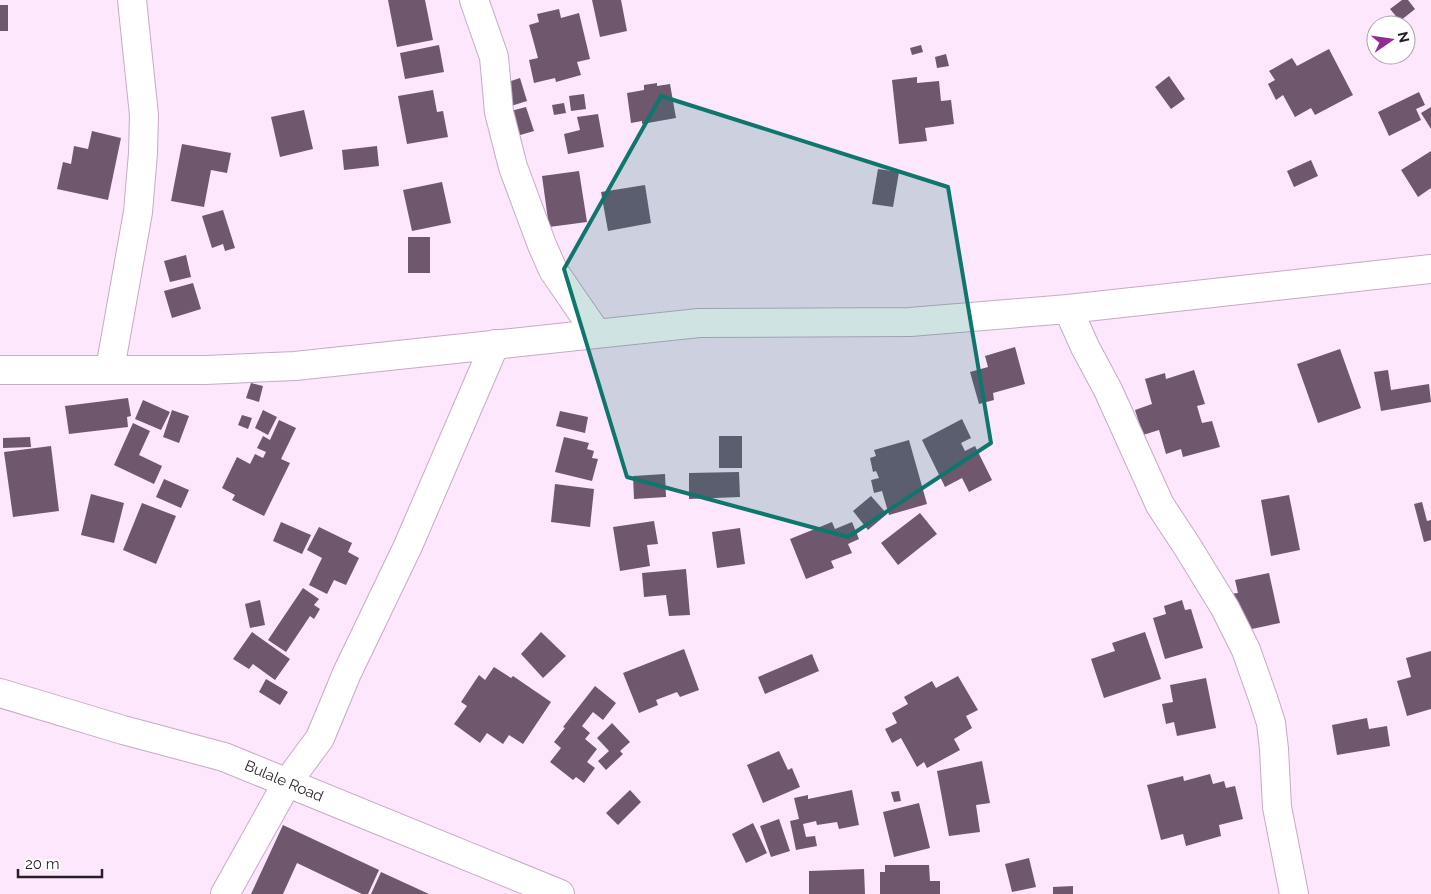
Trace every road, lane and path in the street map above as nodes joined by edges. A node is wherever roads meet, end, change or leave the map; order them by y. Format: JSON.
{"nodes":[{"id":1,"x":132,"y":0,"type":"edge"},
{"id":2,"x":474,"y":0,"type":"edge"},
{"id":3,"x":1431,"y":269,"type":"edge"},
{"id":4,"x":1068,"y":309,"type":"junction"},
{"id":5,"x":597,"y":334,"type":"junction"},
{"id":6,"x":495,"y":344,"type":"junction"},
{"id":7,"x":110,"y":369,"type":"junction"},
{"id":8,"x":0,"y":370,"type":"edge"},
{"id":9,"x":0,"y":693,"type":"edge"},
{"id":10,"x":287,"y":783,"type":"junction"},
{"id":11,"x":225,"y":894,"type":"edge"},
{"id":12,"x":560,"y":894,"type":"edge"},
{"id":13,"x":1294,"y":894,"type":"edge"}],
"edges":[{"from":1,"to":7,"type":"street"},
{"from":2,"to":5,"type":"street"},
{"from":3,"to":4,"type":"street"},
{"from":4,"to":5,"type":"street"},
{"from":4,"to":13,"type":"street"},
{"from":5,"to":6,"type":"street"},
{"from":6,"to":7,"type":"street"},
{"from":6,"to":10,"type":"street"},
{"from":7,"to":8,"type":"street"},
{"from":9,"to":10,"type":"street","name":"Bulale Road"},
{"from":10,"to":11,"type":"street"},
{"from":10,"to":12,"type":"street","name":"Bulale Road"}]}
